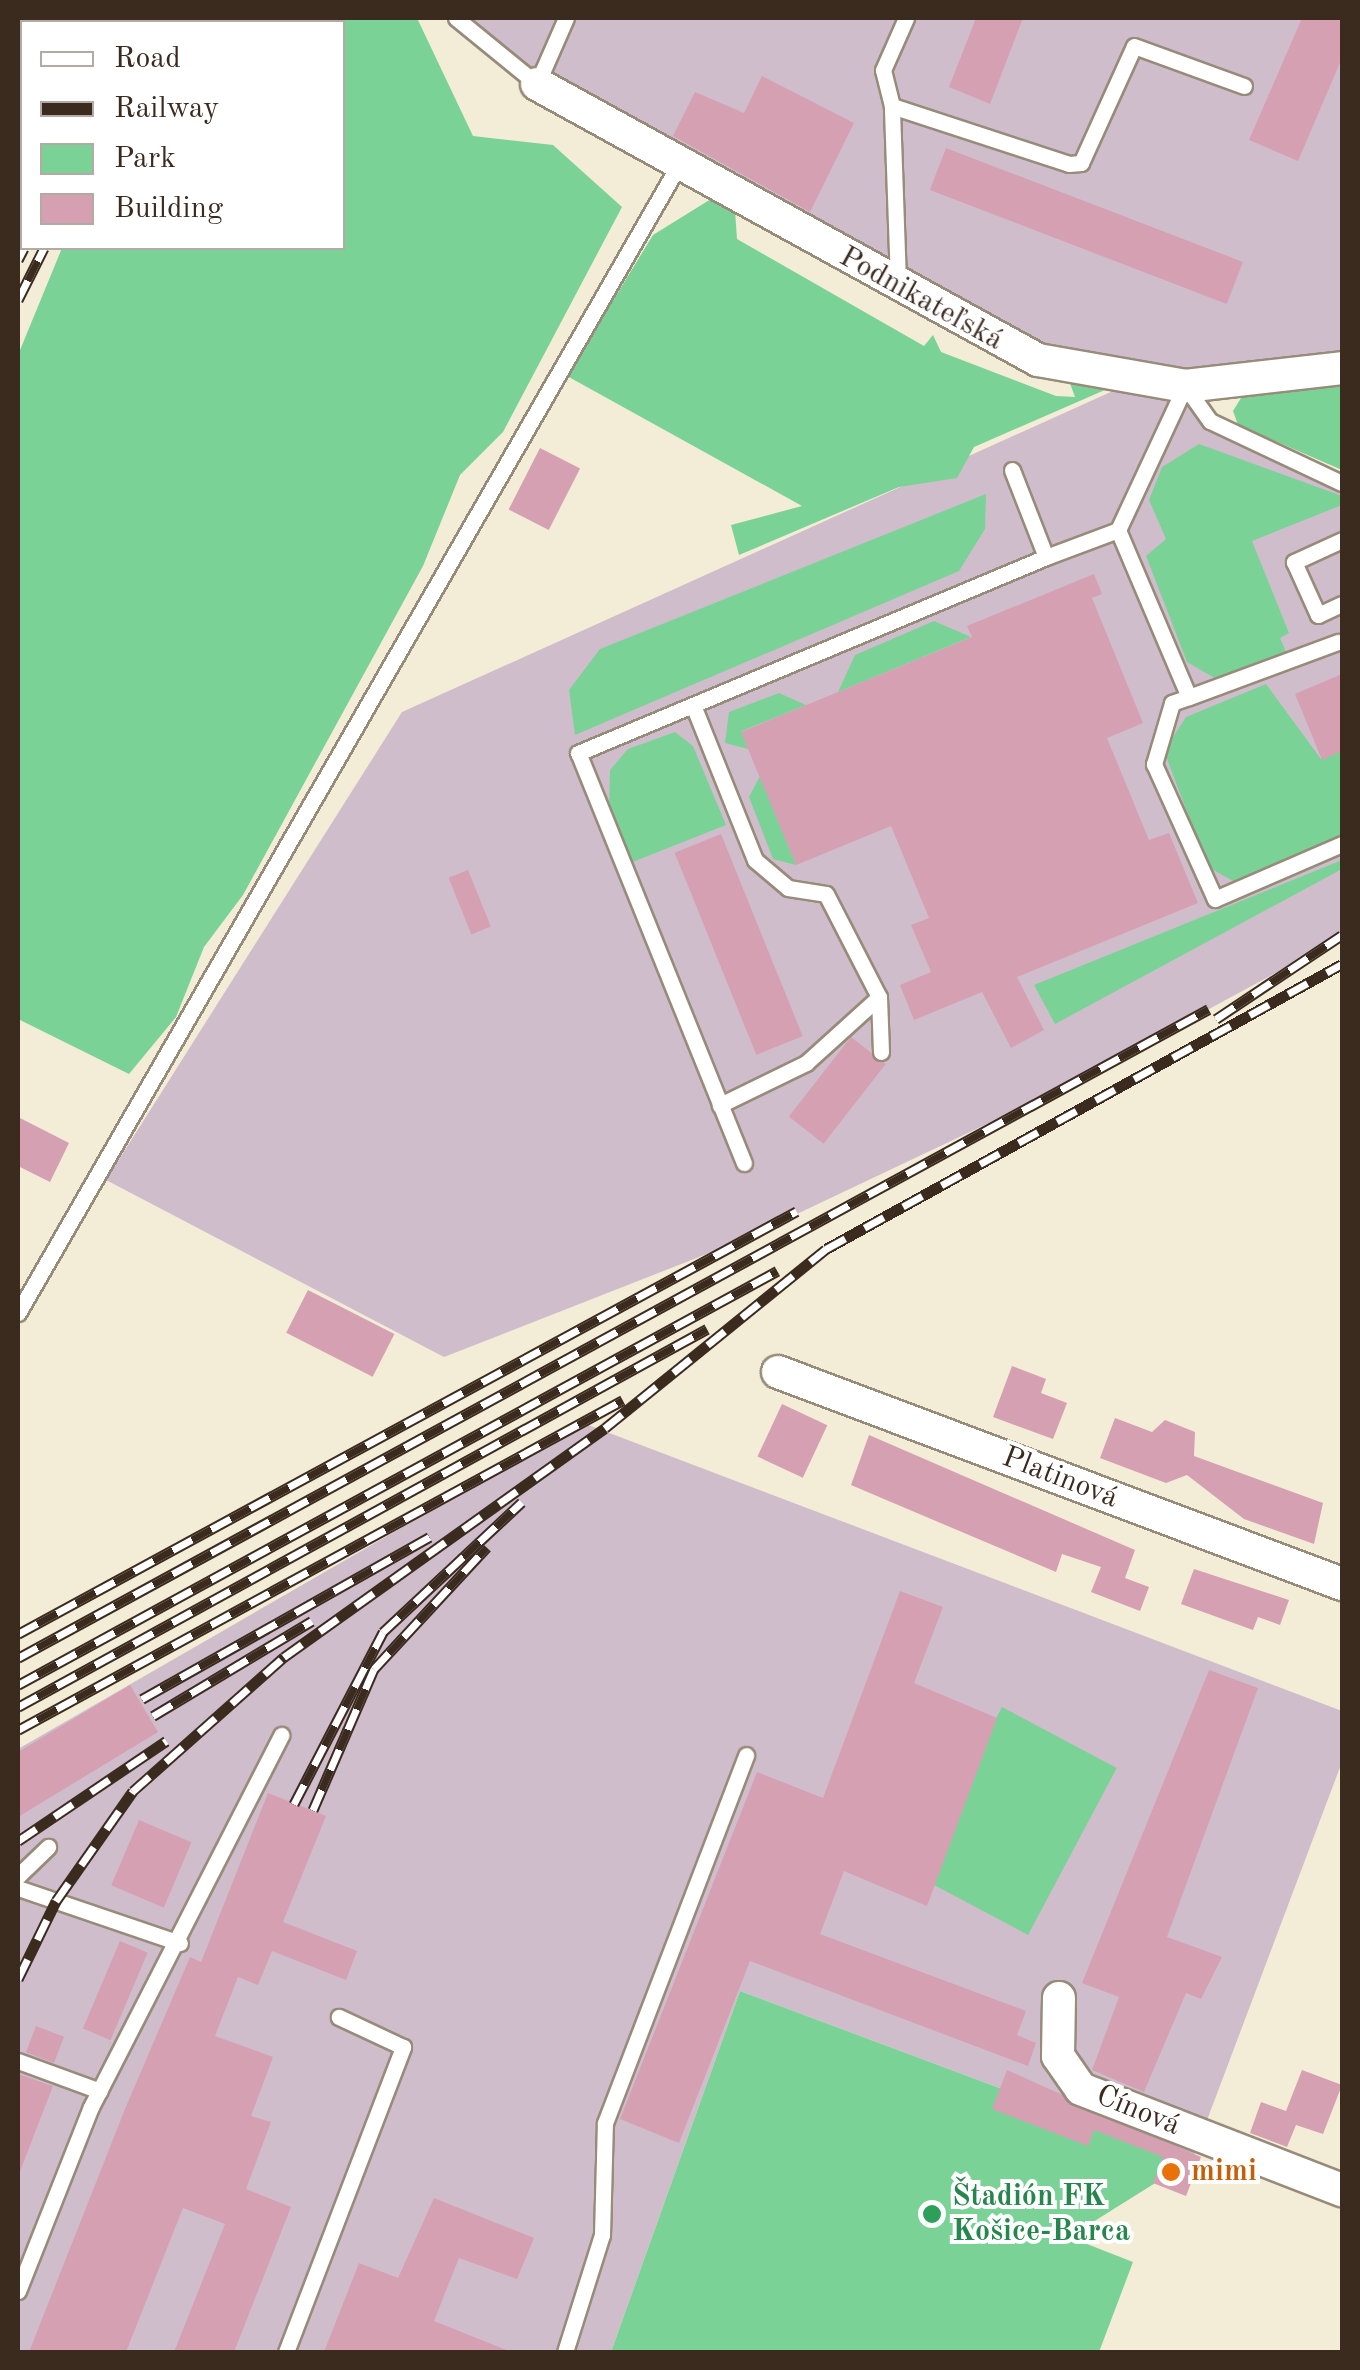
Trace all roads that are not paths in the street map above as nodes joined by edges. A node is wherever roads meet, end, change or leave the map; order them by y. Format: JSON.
{"nodes":[{"id":1,"x":456,"y":18,"type":"edge"},
{"id":2,"x":566,"y":18,"type":"edge"},
{"id":3,"x":906,"y":18,"type":"edge"},
{"id":4,"x":537,"y":84,"type":"junction"},
{"id":5,"x":1244,"y":86,"type":"dead end"},
{"id":6,"x":892,"y":106,"type":"junction"},
{"id":7,"x":677,"y":168,"type":"junction"},
{"id":8,"x":898,"y":286,"type":"junction"},
{"id":9,"x":1342,"y":368,"type":"edge"},
{"id":10,"x":1184,"y":386,"type":"junction"},
{"id":11,"x":1012,"y":470,"type":"dead end"},
{"id":12,"x":1342,"y":483,"type":"edge"},
{"id":13,"x":1118,"y":530,"type":"junction"},
{"id":14,"x":1342,"y":540,"type":"edge"},
{"id":15,"x":1046,"y":557,"type":"junction"},
{"id":16,"x":1342,"y":604,"type":"edge"},
{"id":17,"x":1338,"y":642,"type":"dead end"},
{"id":18,"x":1189,"y":696,"type":"junction"},
{"id":19,"x":694,"y":705,"type":"junction"},
{"id":20,"x":1342,"y":844,"type":"edge"},
{"id":21,"x":879,"y":996,"type":"junction"},
{"id":22,"x":881,"y":1052,"type":"dead end"},
{"id":23,"x":720,"y":1105,"type":"junction"},
{"id":24,"x":744,"y":1163,"type":"dead end"},
{"id":25,"x":18,"y":1313,"type":"edge"},
{"id":26,"x":778,"y":1372,"type":"dead end"},
{"id":27,"x":1342,"y":1584,"type":"edge"},
{"id":28,"x":281,"y":1734,"type":"dead end"},
{"id":29,"x":746,"y":1754,"type":"dead end"},
{"id":30,"x":48,"y":1847,"type":"dead end"},
{"id":31,"x":18,"y":1876,"type":"edge"},
{"id":32,"x":18,"y":1888,"type":"edge"},
{"id":33,"x":180,"y":1944,"type":"junction"},
{"id":34,"x":1059,"y":1998,"type":"dead end"},
{"id":35,"x":339,"y":2017,"type":"dead end"},
{"id":36,"x":18,"y":2061,"type":"edge"},
{"id":37,"x":100,"y":2092,"type":"junction"},
{"id":38,"x":1342,"y":2190,"type":"edge"},
{"id":39,"x":18,"y":2291,"type":"edge"},
{"id":40,"x":286,"y":2352,"type":"edge"},
{"id":41,"x":565,"y":2352,"type":"edge"}],
"edges":[{"from":1,"to":4,"type":"lane"},
{"from":2,"to":4,"type":"lane"},
{"from":3,"to":6,"type":"lane"},
{"from":4,"to":7,"type":"street","name":"Podnikateľská"},
{"from":5,"to":6,"type":"lane"},
{"from":6,"to":8,"type":"lane"},
{"from":7,"to":8,"type":"street","name":"Podnikateľská"},
{"from":7,"to":25,"type":"lane"},
{"from":8,"to":10,"type":"street","name":"Podnikateľská"},
{"from":9,"to":10,"type":"street","name":"Podnikateľská"},
{"from":10,"to":12,"type":"lane"},
{"from":10,"to":13,"type":"lane"},
{"from":11,"to":15,"type":"lane"},
{"from":13,"to":15,"type":"lane"},
{"from":13,"to":18,"type":"lane"},
{"from":14,"to":16,"type":"lane"},
{"from":15,"to":19,"type":"lane"},
{"from":17,"to":18,"type":"lane"},
{"from":18,"to":20,"type":"lane"},
{"from":19,"to":21,"type":"lane"},
{"from":19,"to":23,"type":"lane"},
{"from":21,"to":22,"type":"lane"},
{"from":21,"to":23,"type":"lane"},
{"from":23,"to":24,"type":"lane"},
{"from":26,"to":27,"type":"street","name":"Platinová"},
{"from":28,"to":33,"type":"lane"},
{"from":29,"to":41,"type":"lane"},
{"from":30,"to":31,"type":"lane"},
{"from":32,"to":33,"type":"lane"},
{"from":33,"to":37,"type":"lane"},
{"from":34,"to":38,"type":"street","name":"Cínová"},
{"from":35,"to":40,"type":"lane"},
{"from":36,"to":37,"type":"lane"},
{"from":37,"to":39,"type":"lane"}]}
